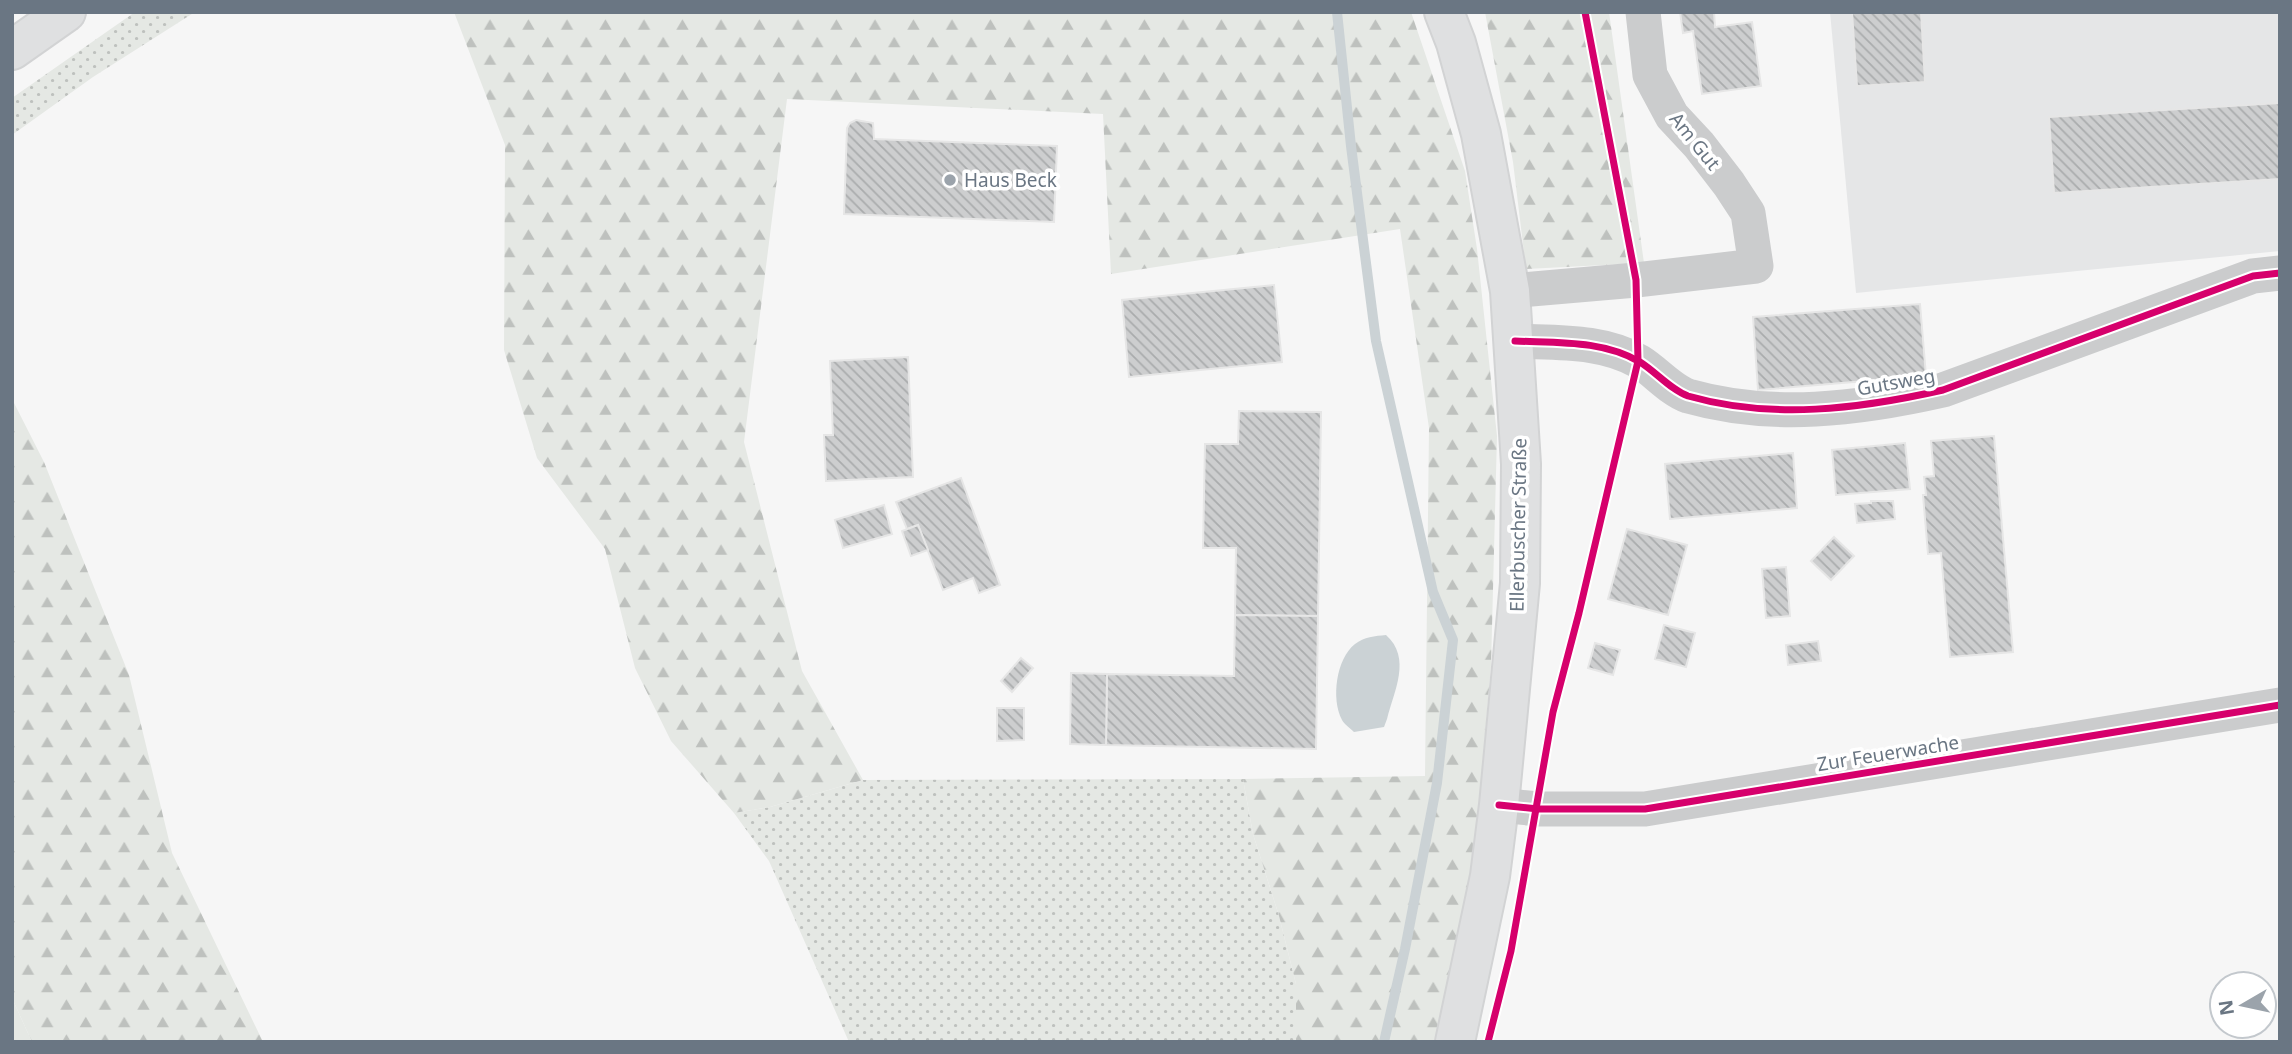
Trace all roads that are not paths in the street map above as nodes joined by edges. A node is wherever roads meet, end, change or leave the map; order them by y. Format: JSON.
{"nodes":[{"id":1,"x":65,"y":12,"type":"edge"},
{"id":2,"x":1444,"y":12,"type":"edge"},
{"id":3,"x":1643,"y":12,"type":"edge"},
{"id":4,"x":12,"y":50,"type":"edge"},
{"id":5,"x":2280,"y":273,"type":"edge"},
{"id":6,"x":1510,"y":291,"type":"junction"},
{"id":7,"x":1515,"y":341,"type":"junction"},
{"id":8,"x":2280,"y":705,"type":"edge"},
{"id":9,"x":1499,"y":805,"type":"junction"},
{"id":10,"x":1455,"y":1042,"type":"edge"}],
"edges":[{"from":1,"to":4,"type":"main road"},
{"from":2,"to":6,"type":"main road","name":"Ellerbuscher Straße"},
{"from":3,"to":6,"type":"street","name":"Am Gut"},
{"from":5,"to":7,"type":"street","name":"Gutsweg"},
{"from":6,"to":7,"type":"main road","name":"Ellerbuscher Straße"},
{"from":7,"to":9,"type":"main road","name":"Ellerbuscher Straße"},
{"from":8,"to":9,"type":"street","name":"Zur Feuerwache"},
{"from":9,"to":10,"type":"main road","name":"Ellerbuscher Straße"}]}
